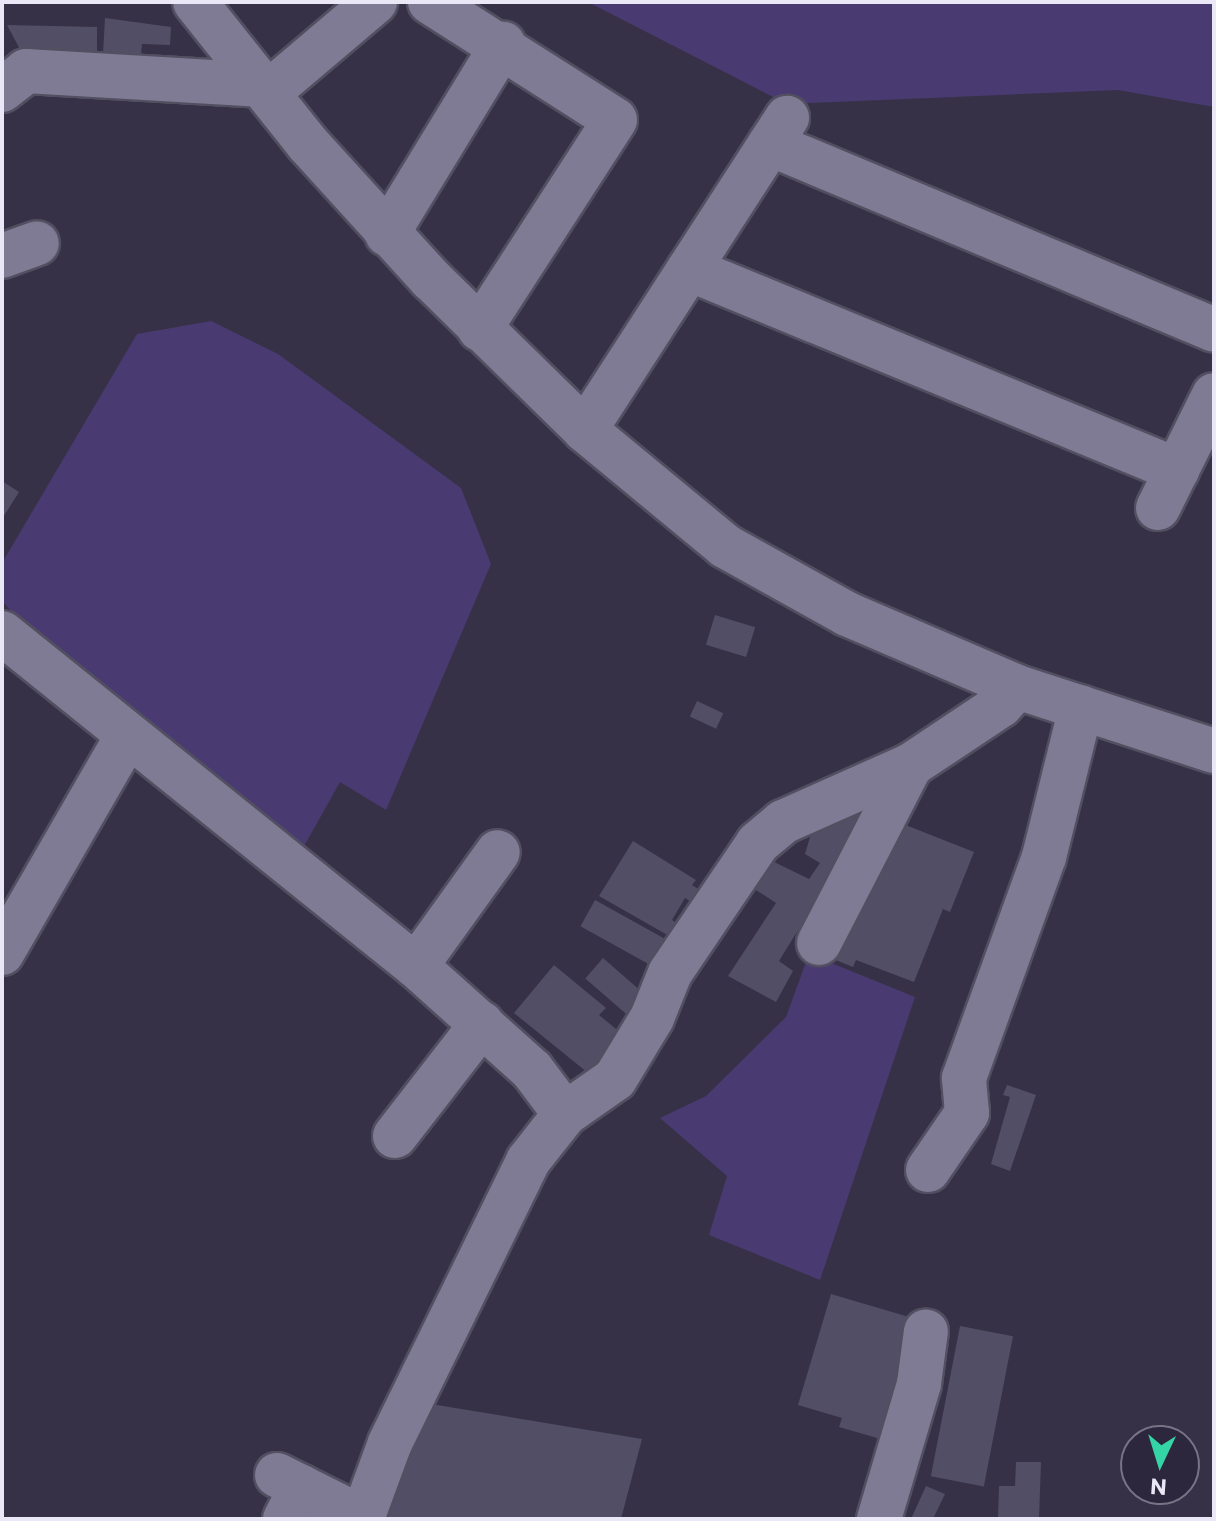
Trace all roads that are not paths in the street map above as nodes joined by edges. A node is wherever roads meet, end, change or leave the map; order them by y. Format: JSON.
{"nodes":[{"id":1,"x":195,"y":2,"type":"edge"},
{"id":2,"x":375,"y":2,"type":"edge"},
{"id":3,"x":430,"y":2,"type":"edge"},
{"id":4,"x":503,"y":44,"type":"junction"},
{"id":5,"x":260,"y":85,"type":"junction"},
{"id":6,"x":2,"y":90,"type":"edge"},
{"id":7,"x":387,"y":234,"type":"junction"},
{"id":8,"x":689,"y":269,"type":"junction"},
{"id":9,"x":480,"y":329,"type":"junction"},
{"id":10,"x":1214,"y":330,"type":"edge"},
{"id":11,"x":1214,"y":395,"type":"edge"},
{"id":12,"x":585,"y":430,"type":"junction"},
{"id":13,"x":1177,"y":470,"type":"junction"},
{"id":14,"x":1158,"y":508,"type":"dead end"},
{"id":15,"x":5,"y":641,"type":"edge"},
{"id":16,"x":1017,"y":687,"type":"junction"},
{"id":17,"x":1081,"y":708,"type":"junction"},
{"id":18,"x":128,"y":735,"type":"junction"},
{"id":19,"x":1214,"y":751,"type":"edge"},
{"id":20,"x":911,"y":765,"type":"junction"},
{"id":21,"x":498,"y":852,"type":"dead end"},
{"id":22,"x":819,"y":943,"type":"dead end"},
{"id":23,"x":2,"y":953,"type":"edge"},
{"id":24,"x":416,"y":966,"type":"junction"},
{"id":25,"x":482,"y":1024,"type":"junction"},
{"id":26,"x":565,"y":1114,"type":"junction"},
{"id":27,"x":395,"y":1136,"type":"dead end"},
{"id":28,"x":928,"y":1170,"type":"dead end"},
{"id":29,"x":926,"y":1331,"type":"dead end"},
{"id":30,"x":288,"y":1494,"type":"edge"},
{"id":31,"x":363,"y":1518,"type":"edge"},
{"id":32,"x":879,"y":1519,"type":"edge"}],
"edges":[{"from":1,"to":5,"type":"street"},
{"from":2,"to":5,"type":"street"},
{"from":3,"to":4,"type":"street"},
{"from":4,"to":7,"type":"street"},
{"from":4,"to":9,"type":"street"},
{"from":5,"to":6,"type":"street"},
{"from":5,"to":7,"type":"street"},
{"from":7,"to":9,"type":"street"},
{"from":8,"to":10,"type":"street"},
{"from":8,"to":12,"type":"street"},
{"from":8,"to":13,"type":"street"},
{"from":9,"to":12,"type":"street"},
{"from":11,"to":13,"type":"street"},
{"from":12,"to":16,"type":"street"},
{"from":13,"to":14,"type":"street"},
{"from":15,"to":18,"type":"street"},
{"from":16,"to":17,"type":"street"},
{"from":16,"to":20,"type":"street"},
{"from":17,"to":19,"type":"street"},
{"from":17,"to":28,"type":"street"},
{"from":18,"to":23,"type":"street"},
{"from":18,"to":24,"type":"street"},
{"from":20,"to":22,"type":"street"},
{"from":20,"to":26,"type":"street"},
{"from":21,"to":24,"type":"street"},
{"from":24,"to":25,"type":"street"},
{"from":25,"to":26,"type":"street"},
{"from":25,"to":27,"type":"street"},
{"from":26,"to":31,"type":"street"},
{"from":29,"to":32,"type":"street"},
{"from":30,"to":31,"type":"street"}]}
